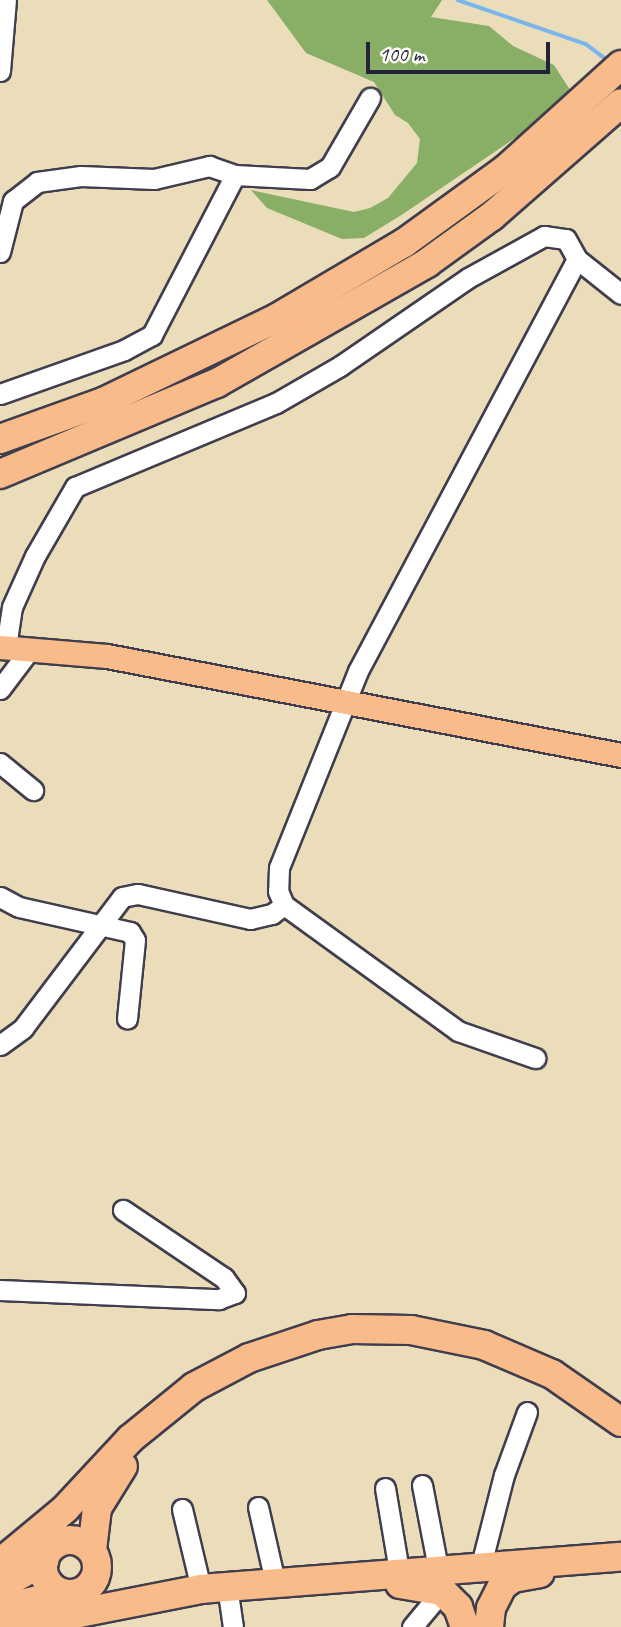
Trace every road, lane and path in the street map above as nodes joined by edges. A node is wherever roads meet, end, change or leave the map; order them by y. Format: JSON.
{"nodes":[{"id":1,"x":6,"y":0,"type":"edge"},
{"id":2,"x":1,"y":37,"type":"edge"},
{"id":3,"x":621,"y":65,"type":"edge"},
{"id":4,"x":0,"y":71,"type":"edge"},
{"id":5,"x":370,"y":98,"type":"dead end"},
{"id":6,"x":621,"y":103,"type":"edge"},
{"id":7,"x":235,"y":175,"type":"junction"},
{"id":8,"x":0,"y":252,"type":"edge"},
{"id":9,"x":577,"y":259,"type":"junction"},
{"id":10,"x":621,"y":294,"type":"edge"},
{"id":11,"x":0,"y":394,"type":"edge"},
{"id":12,"x":0,"y":439,"type":"edge"},
{"id":13,"x":0,"y":474,"type":"edge"},
{"id":14,"x":2,"y":648,"type":"edge"},
{"id":15,"x":31,"y":648,"type":"junction"},
{"id":16,"x":0,"y":689,"type":"edge"},
{"id":17,"x":343,"y":704,"type":"junction"},
{"id":18,"x":621,"y":755,"type":"edge"},
{"id":19,"x":0,"y":764,"type":"edge"},
{"id":20,"x":33,"y":790,"type":"dead end"},
{"id":21,"x":0,"y":897,"type":"edge"},
{"id":22,"x":284,"y":905,"type":"junction"},
{"id":23,"x":104,"y":925,"type":"junction"},
{"id":24,"x":127,"y":1019,"type":"dead end"},
{"id":25,"x":0,"y":1045,"type":"edge"},
{"id":26,"x":535,"y":1058,"type":"dead end"},
{"id":27,"x":123,"y":1210,"type":"dead end"},
{"id":28,"x":0,"y":1290,"type":"edge"},
{"id":29,"x":527,"y":1412,"type":"dead end"},
{"id":30,"x":621,"y":1422,"type":"edge"},
{"id":31,"x":130,"y":1439,"type":"junction"},
{"id":32,"x":621,"y":1440,"type":"edge"},
{"id":33,"x":422,"y":1485,"type":"dead end"},
{"id":34,"x":385,"y":1488,"type":"dead end"},
{"id":35,"x":258,"y":1507,"type":"dead end"},
{"id":36,"x":182,"y":1509,"type":"dead end"},
{"id":37,"x":92,"y":1550,"type":"junction"},
{"id":38,"x":52,"y":1551,"type":"junction"},
{"id":39,"x":578,"y":1559,"type":"junction"},
{"id":40,"x":617,"y":1559,"type":"edge"},
{"id":41,"x":0,"y":1563,"type":"edge"},
{"id":42,"x":474,"y":1566,"type":"junction"},
{"id":43,"x":399,"y":1572,"type":"junction"},
{"id":44,"x":363,"y":1576,"type":"junction"},
{"id":45,"x":440,"y":1579,"type":"junction"},
{"id":46,"x":275,"y":1582,"type":"junction"},
{"id":47,"x":0,"y":1586,"type":"edge"},
{"id":48,"x":214,"y":1588,"type":"junction"},
{"id":49,"x":76,"y":1591,"type":"junction"},
{"id":50,"x":152,"y":1598,"type":"junction"},
{"id":51,"x":0,"y":1609,"type":"edge"},
{"id":52,"x":8,"y":1627,"type":"edge"},
{"id":53,"x":233,"y":1627,"type":"edge"},
{"id":54,"x":412,"y":1627,"type":"edge"},
{"id":55,"x":466,"y":1627,"type":"edge"},
{"id":56,"x":472,"y":1627,"type":"edge"},
{"id":57,"x":489,"y":1627,"type":"edge"}],
"edges":[{"from":1,"to":2,"type":"street"},
{"from":2,"to":4,"type":"street"},
{"from":3,"to":12,"type":"highway"},
{"from":5,"to":7,"type":"street"},
{"from":6,"to":13,"type":"highway"},
{"from":7,"to":8,"type":"street"},
{"from":7,"to":11,"type":"street"},
{"from":9,"to":10,"type":"street"},
{"from":9,"to":14,"type":"street"},
{"from":9,"to":17,"type":"street"},
{"from":14,"to":15,"type":"main road"},
{"from":15,"to":16,"type":"street"},
{"from":15,"to":17,"type":"main road"},
{"from":17,"to":18,"type":"main road"},
{"from":17,"to":22,"type":"street"},
{"from":19,"to":20,"type":"street"},
{"from":21,"to":23,"type":"street"},
{"from":22,"to":23,"type":"street"},
{"from":22,"to":26,"type":"street"},
{"from":23,"to":24,"type":"street"},
{"from":23,"to":25,"type":"street"},
{"from":27,"to":28,"type":"street"},
{"from":29,"to":42,"type":"street"},
{"from":30,"to":31,"type":"highway"},
{"from":31,"to":38,"type":"highway"},
{"from":31,"to":41,"type":"highway"},
{"from":32,"to":37,"type":"highway"},
{"from":33,"to":45,"type":"street"},
{"from":34,"to":43,"type":"street"},
{"from":35,"to":46,"type":"street"},
{"from":36,"to":48,"type":"street"},
{"from":37,"to":38,"type":"highway"},
{"from":37,"to":49,"type":"highway"},
{"from":38,"to":47,"type":"highway"},
{"from":38,"to":49,"type":"highway"},
{"from":39,"to":40,"type":"highway"},
{"from":39,"to":42,"type":"highway"},
{"from":39,"to":57,"type":"highway"},
{"from":42,"to":45,"type":"highway"},
{"from":42,"to":56,"type":"highway"},
{"from":43,"to":44,"type":"highway"},
{"from":43,"to":45,"type":"highway"},
{"from":44,"to":45,"type":"highway"},
{"from":44,"to":46,"type":"highway"},
{"from":45,"to":54,"type":"street"},
{"from":45,"to":55,"type":"highway"},
{"from":46,"to":48,"type":"highway"},
{"from":48,"to":50,"type":"highway"},
{"from":48,"to":53,"type":"street"},
{"from":49,"to":50,"type":"highway"},
{"from":49,"to":51,"type":"highway"},
{"from":50,"to":52,"type":"highway"}]}
